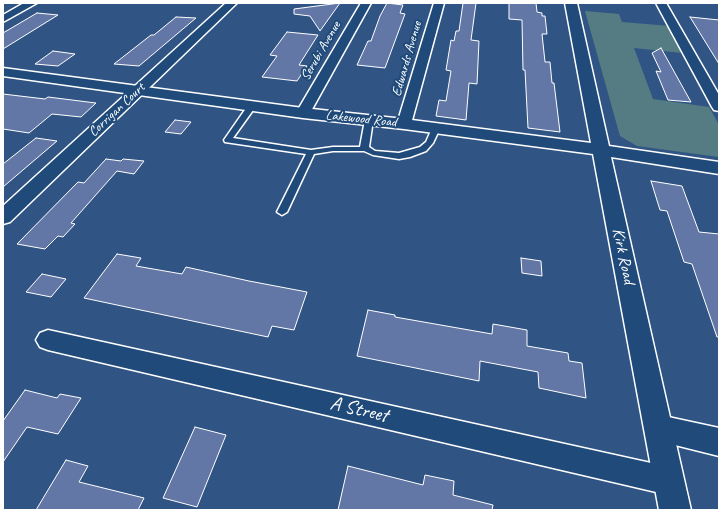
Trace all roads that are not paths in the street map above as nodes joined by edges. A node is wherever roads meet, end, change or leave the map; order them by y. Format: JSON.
{"nodes":[{"id":1,"x":32,"y":3,"type":"edge"},
{"id":2,"x":232,"y":3,"type":"edge"},
{"id":3,"x":366,"y":3,"type":"edge"},
{"id":4,"x":439,"y":3,"type":"edge"},
{"id":5,"x":571,"y":3,"type":"edge"},
{"id":6,"x":661,"y":3,"type":"edge"},
{"id":7,"x":3,"y":19,"type":"edge"},
{"id":8,"x":3,"y":72,"type":"edge"},
{"id":9,"x":138,"y":91,"type":"junction"},
{"id":10,"x":252,"y":106,"type":"junction"},
{"id":11,"x":719,"y":107,"type":"edge"},
{"id":12,"x":303,"y":113,"type":"junction"},
{"id":13,"x":369,"y":120,"type":"junction"},
{"id":14,"x":404,"y":124,"type":"junction"},
{"id":15,"x":436,"y":128,"type":"junction"},
{"id":16,"x":366,"y":149,"type":"junction"},
{"id":17,"x":601,"y":150,"type":"junction"},
{"id":18,"x":311,"y":152,"type":"junction"},
{"id":19,"x":719,"y":168,"type":"edge"},
{"id":20,"x":282,"y":212,"type":"dead end"},
{"id":21,"x":3,"y":216,"type":"edge"},
{"id":22,"x":48,"y":340,"type":"dead end"},
{"id":23,"x":659,"y":428,"type":"junction"},
{"id":24,"x":719,"y":442,"type":"edge"},
{"id":25,"x":669,"y":481,"type":"junction"},
{"id":26,"x":675,"y":510,"type":"edge"}],
"edges":[{"from":1,"to":7,"type":"street"},
{"from":2,"to":9,"type":"street","name":"Corrigan Court"},
{"from":3,"to":12,"type":"street","name":"Serubi Avenue"},
{"from":4,"to":14,"type":"street","name":"Edwards Avenue"},
{"from":5,"to":17,"type":"street","name":"Kirk Road"},
{"from":6,"to":11,"type":"street"},
{"from":8,"to":9,"type":"street","name":"Lakewood Road"},
{"from":9,"to":10,"type":"street","name":"Lakewood Road"},
{"from":9,"to":21,"type":"street","name":"Corrigan Court"},
{"from":10,"to":12,"type":"street","name":"Lakewood Road"},
{"from":10,"to":18,"type":"lane"},
{"from":12,"to":13,"type":"street","name":"Lakewood Road"},
{"from":13,"to":14,"type":"street","name":"Lakewood Road"},
{"from":13,"to":16,"type":"lane"},
{"from":14,"to":15,"type":"street","name":"Lakewood Road"},
{"from":15,"to":16,"type":"lane"},
{"from":15,"to":17,"type":"street","name":"Lakewood Road"},
{"from":16,"to":18,"type":"lane"},
{"from":17,"to":19,"type":"street","name":"Lakewood Road"},
{"from":17,"to":23,"type":"street","name":"Kirk Road"},
{"from":18,"to":20,"type":"lane"},
{"from":22,"to":25,"type":"street","name":"A Street"},
{"from":23,"to":24,"type":"street"},
{"from":23,"to":25,"type":"street","name":"Kirk Road"},
{"from":25,"to":26,"type":"street","name":"Kirk Road"}]}
